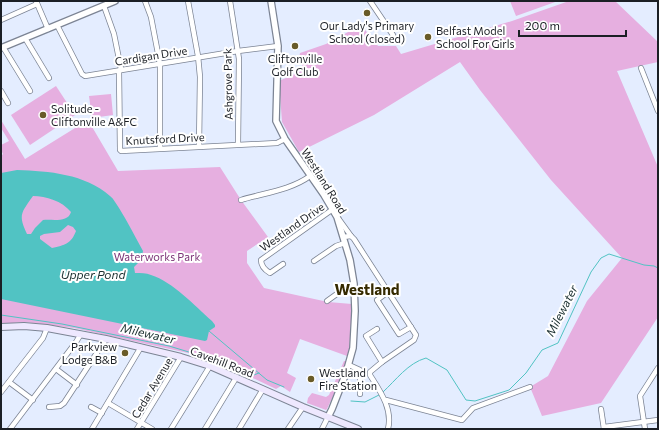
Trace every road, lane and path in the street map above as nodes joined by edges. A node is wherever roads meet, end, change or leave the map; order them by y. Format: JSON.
{"nodes":[{"id":1,"x":115,"y":1,"type":"edge"},
{"id":2,"x":145,"y":1,"type":"edge"},
{"id":3,"x":188,"y":1,"type":"edge"},
{"id":4,"x":230,"y":1,"type":"edge"},
{"id":5,"x":271,"y":1,"type":"edge"},
{"id":6,"x":370,"y":1,"type":"edge"},
{"id":7,"x":37,"y":3,"type":"edge"},
{"id":8,"x":104,"y":6,"type":"junction"},
{"id":9,"x":1,"y":20,"type":"edge"},
{"id":10,"x":57,"y":26,"type":"junction"},
{"id":11,"x":48,"y":29,"type":"junction"},
{"id":12,"x":393,"y":35,"type":"dead end"},
{"id":13,"x":25,"y":38,"type":"junction"},
{"id":14,"x":278,"y":46,"type":"junction"},
{"id":15,"x":2,"y":48,"type":"edge"},
{"id":16,"x":238,"y":51,"type":"junction"},
{"id":17,"x":198,"y":58,"type":"junction"},
{"id":18,"x":160,"y":64,"type":"junction"},
{"id":19,"x":641,"y":68,"type":"dead end"},
{"id":20,"x":120,"y":71,"type":"junction"},
{"id":21,"x":50,"y":78,"type":"dead end"},
{"id":22,"x":1,"y":91,"type":"edge"},
{"id":23,"x":30,"y":91,"type":"dead end"},
{"id":24,"x":8,"y":103,"type":"dead end"},
{"id":25,"x":658,"y":111,"type":"edge"},
{"id":26,"x":285,"y":139,"type":"junction"},
{"id":27,"x":238,"y":144,"type":"junction"},
{"id":28,"x":199,"y":146,"type":"junction"},
{"id":29,"x":160,"y":148,"type":"junction"},
{"id":30,"x":310,"y":176,"type":"junction"},
{"id":31,"x":241,"y":200,"type":"dead end"},
{"id":32,"x":333,"y":210,"type":"junction"},
{"id":33,"x":337,"y":217,"type":"junction"},
{"id":34,"x":351,"y":236,"type":"junction"},
{"id":35,"x":344,"y":240,"type":"junction"},
{"id":36,"x":314,"y":262,"type":"dead end"},
{"id":37,"x":283,"y":264,"type":"dead end"},
{"id":38,"x":355,"y":289,"type":"junction"},
{"id":39,"x":388,"y":292,"type":"junction"},
{"id":40,"x":327,"y":301,"type":"dead end"},
{"id":41,"x":1,"y":327,"type":"edge"},
{"id":42,"x":411,"y":327,"type":"junction"},
{"id":43,"x":48,"y":328,"type":"junction"},
{"id":44,"x":377,"y":329,"type":"dead end"},
{"id":45,"x":80,"y":334,"type":"junction"},
{"id":46,"x":106,"y":339,"type":"junction"},
{"id":47,"x":141,"y":347,"type":"junction"},
{"id":48,"x":181,"y":357,"type":"junction"},
{"id":49,"x":382,"y":362,"type":"junction"},
{"id":50,"x":349,"y":365,"type":"junction"},
{"id":51,"x":210,"y":366,"type":"junction"},
{"id":52,"x":658,"y":368,"type":"edge"},
{"id":53,"x":56,"y":369,"type":"junction"},
{"id":54,"x":236,"y":378,"type":"junction"},
{"id":55,"x":9,"y":382,"type":"junction"},
{"id":56,"x":77,"y":385,"type":"junction"},
{"id":57,"x":530,"y":388,"type":"dead end"},
{"id":58,"x":263,"y":389,"type":"junction"},
{"id":59,"x":1,"y":392,"type":"edge"},
{"id":60,"x":360,"y":394,"type":"dead end"},
{"id":61,"x":33,"y":400,"type":"junction"},
{"id":62,"x":386,"y":400,"type":"junction"},
{"id":63,"x":108,"y":403,"type":"junction"},
{"id":64,"x":49,"y":407,"type":"dead end"},
{"id":65,"x":92,"y":407,"type":"dead end"},
{"id":66,"x":303,"y":407,"type":"junction"},
{"id":67,"x":601,"y":409,"type":"dead end"},
{"id":68,"x":102,"y":413,"type":"junction"},
{"id":69,"x":328,"y":417,"type":"junction"},
{"id":70,"x":658,"y":420,"type":"edge"},
{"id":71,"x":643,"y":422,"type":"junction"},
{"id":72,"x":141,"y":423,"type":"junction"},
{"id":73,"x":604,"y":428,"type":"edge"},
{"id":74,"x":10,"y":429,"type":"edge"},
{"id":75,"x":92,"y":429,"type":"edge"},
{"id":76,"x":137,"y":429,"type":"edge"},
{"id":77,"x":152,"y":429,"type":"edge"},
{"id":78,"x":171,"y":429,"type":"edge"},
{"id":79,"x":205,"y":429,"type":"edge"},
{"id":80,"x":239,"y":429,"type":"edge"},
{"id":81,"x":288,"y":429,"type":"edge"},
{"id":82,"x":322,"y":429,"type":"edge"},
{"id":83,"x":358,"y":429,"type":"edge"},
{"id":84,"x":388,"y":429,"type":"edge"},
{"id":85,"x":644,"y":429,"type":"edge"}],
"edges":[{"from":1,"to":8,"type":"street"},
{"from":2,"to":18,"type":"street"},
{"from":3,"to":17,"type":"street"},
{"from":4,"to":16,"type":"street","name":"Ashgrove Park"},
{"from":5,"to":14,"type":"street","name":"Westland Road"},
{"from":6,"to":12,"type":"street"},
{"from":7,"to":9,"type":"street"},
{"from":7,"to":11,"type":"street"},
{"from":8,"to":10,"type":"street"},
{"from":8,"to":20,"type":"street","name":"Knutsford Drive"},
{"from":10,"to":11,"type":"street"},
{"from":10,"to":20,"type":"street","name":"Cardigan Drive"},
{"from":11,"to":13,"type":"street"},
{"from":13,"to":15,"type":"street"},
{"from":13,"to":21,"type":"street"},
{"from":14,"to":16,"type":"street","name":"Cardigan Drive"},
{"from":14,"to":26,"type":"street","name":"Westland Road"},
{"from":15,"to":23,"type":"street"},
{"from":16,"to":17,"type":"street","name":"Cardigan Drive"},
{"from":16,"to":27,"type":"street","name":"Ashgrove Park"},
{"from":17,"to":18,"type":"street","name":"Cardigan Drive"},
{"from":17,"to":28,"type":"street"},
{"from":18,"to":20,"type":"street","name":"Cardigan Drive"},
{"from":18,"to":29,"type":"street"},
{"from":19,"to":25,"type":"street"},
{"from":20,"to":29,"type":"street","name":"Knutsford Drive"},
{"from":22,"to":24,"type":"street"},
{"from":26,"to":27,"type":"street","name":"Knutsford Drive"},
{"from":26,"to":30,"type":"street","name":"Westland Road"},
{"from":27,"to":28,"type":"street","name":"Knutsford Drive"},
{"from":28,"to":29,"type":"street","name":"Knutsford Drive"},
{"from":30,"to":31,"type":"street"},
{"from":30,"to":32,"type":"street","name":"Westland Road"},
{"from":32,"to":33,"type":"street","name":"Westland Road"},
{"from":32,"to":37,"type":"street","name":"Westland Drive"},
{"from":33,"to":34,"type":"street"},
{"from":33,"to":35,"type":"street","name":"Westland Road"},
{"from":34,"to":35,"type":"street"},
{"from":34,"to":39,"type":"street"},
{"from":35,"to":36,"type":"street"},
{"from":35,"to":38,"type":"street","name":"Westland Road"},
{"from":38,"to":40,"type":"street"},
{"from":38,"to":50,"type":"street","name":"Westland Road"},
{"from":39,"to":42,"type":"street"},
{"from":39,"to":42,"type":"street"},
{"from":41,"to":43,"type":"main road","name":"Cavehill Road"},
{"from":42,"to":49,"type":"street"},
{"from":43,"to":45,"type":"main road","name":"Cavehill Road"},
{"from":43,"to":55,"type":"street"},
{"from":44,"to":49,"type":"street"},
{"from":45,"to":46,"type":"main road","name":"Cavehill Road"},
{"from":45,"to":53,"type":"street"},
{"from":46,"to":47,"type":"main road","name":"Cavehill Road"},
{"from":46,"to":56,"type":"street"},
{"from":47,"to":48,"type":"main road","name":"Cavehill Road"},
{"from":47,"to":63,"type":"street"},
{"from":48,"to":51,"type":"main road","name":"Cavehill Road"},
{"from":48,"to":72,"type":"street","name":"Cedar Avenue"},
{"from":49,"to":62,"type":"street"},
{"from":50,"to":60,"type":"street"},
{"from":50,"to":69,"type":"street","name":"Westland Road"},
{"from":51,"to":54,"type":"main road","name":"Cavehill Road"},
{"from":51,"to":78,"type":"street"},
{"from":52,"to":71,"type":"street"},
{"from":53,"to":56,"type":"street"},
{"from":53,"to":61,"type":"street"},
{"from":54,"to":58,"type":"main road","name":"Cavehill Road"},
{"from":54,"to":79,"type":"street"},
{"from":55,"to":59,"type":"street"},
{"from":55,"to":61,"type":"street"},
{"from":56,"to":64,"type":"street"},
{"from":57,"to":62,"type":"street"},
{"from":58,"to":66,"type":"main road","name":"Cavehill Road"},
{"from":58,"to":80,"type":"street"},
{"from":61,"to":74,"type":"street"},
{"from":62,"to":84,"type":"street"},
{"from":63,"to":68,"type":"street"},
{"from":63,"to":72,"type":"street"},
{"from":65,"to":68,"type":"street"},
{"from":66,"to":69,"type":"main road","name":"Cavehill Road"},
{"from":66,"to":81,"type":"street"},
{"from":67,"to":73,"type":"street"},
{"from":68,"to":75,"type":"street"},
{"from":69,"to":82,"type":"street"},
{"from":69,"to":83,"type":"main road","name":"Cavehill Road"},
{"from":70,"to":71,"type":"street"},
{"from":71,"to":73,"type":"street"},
{"from":71,"to":85,"type":"street"},
{"from":72,"to":76,"type":"street","name":"Cedar Avenue"},
{"from":72,"to":77,"type":"street"}]}
